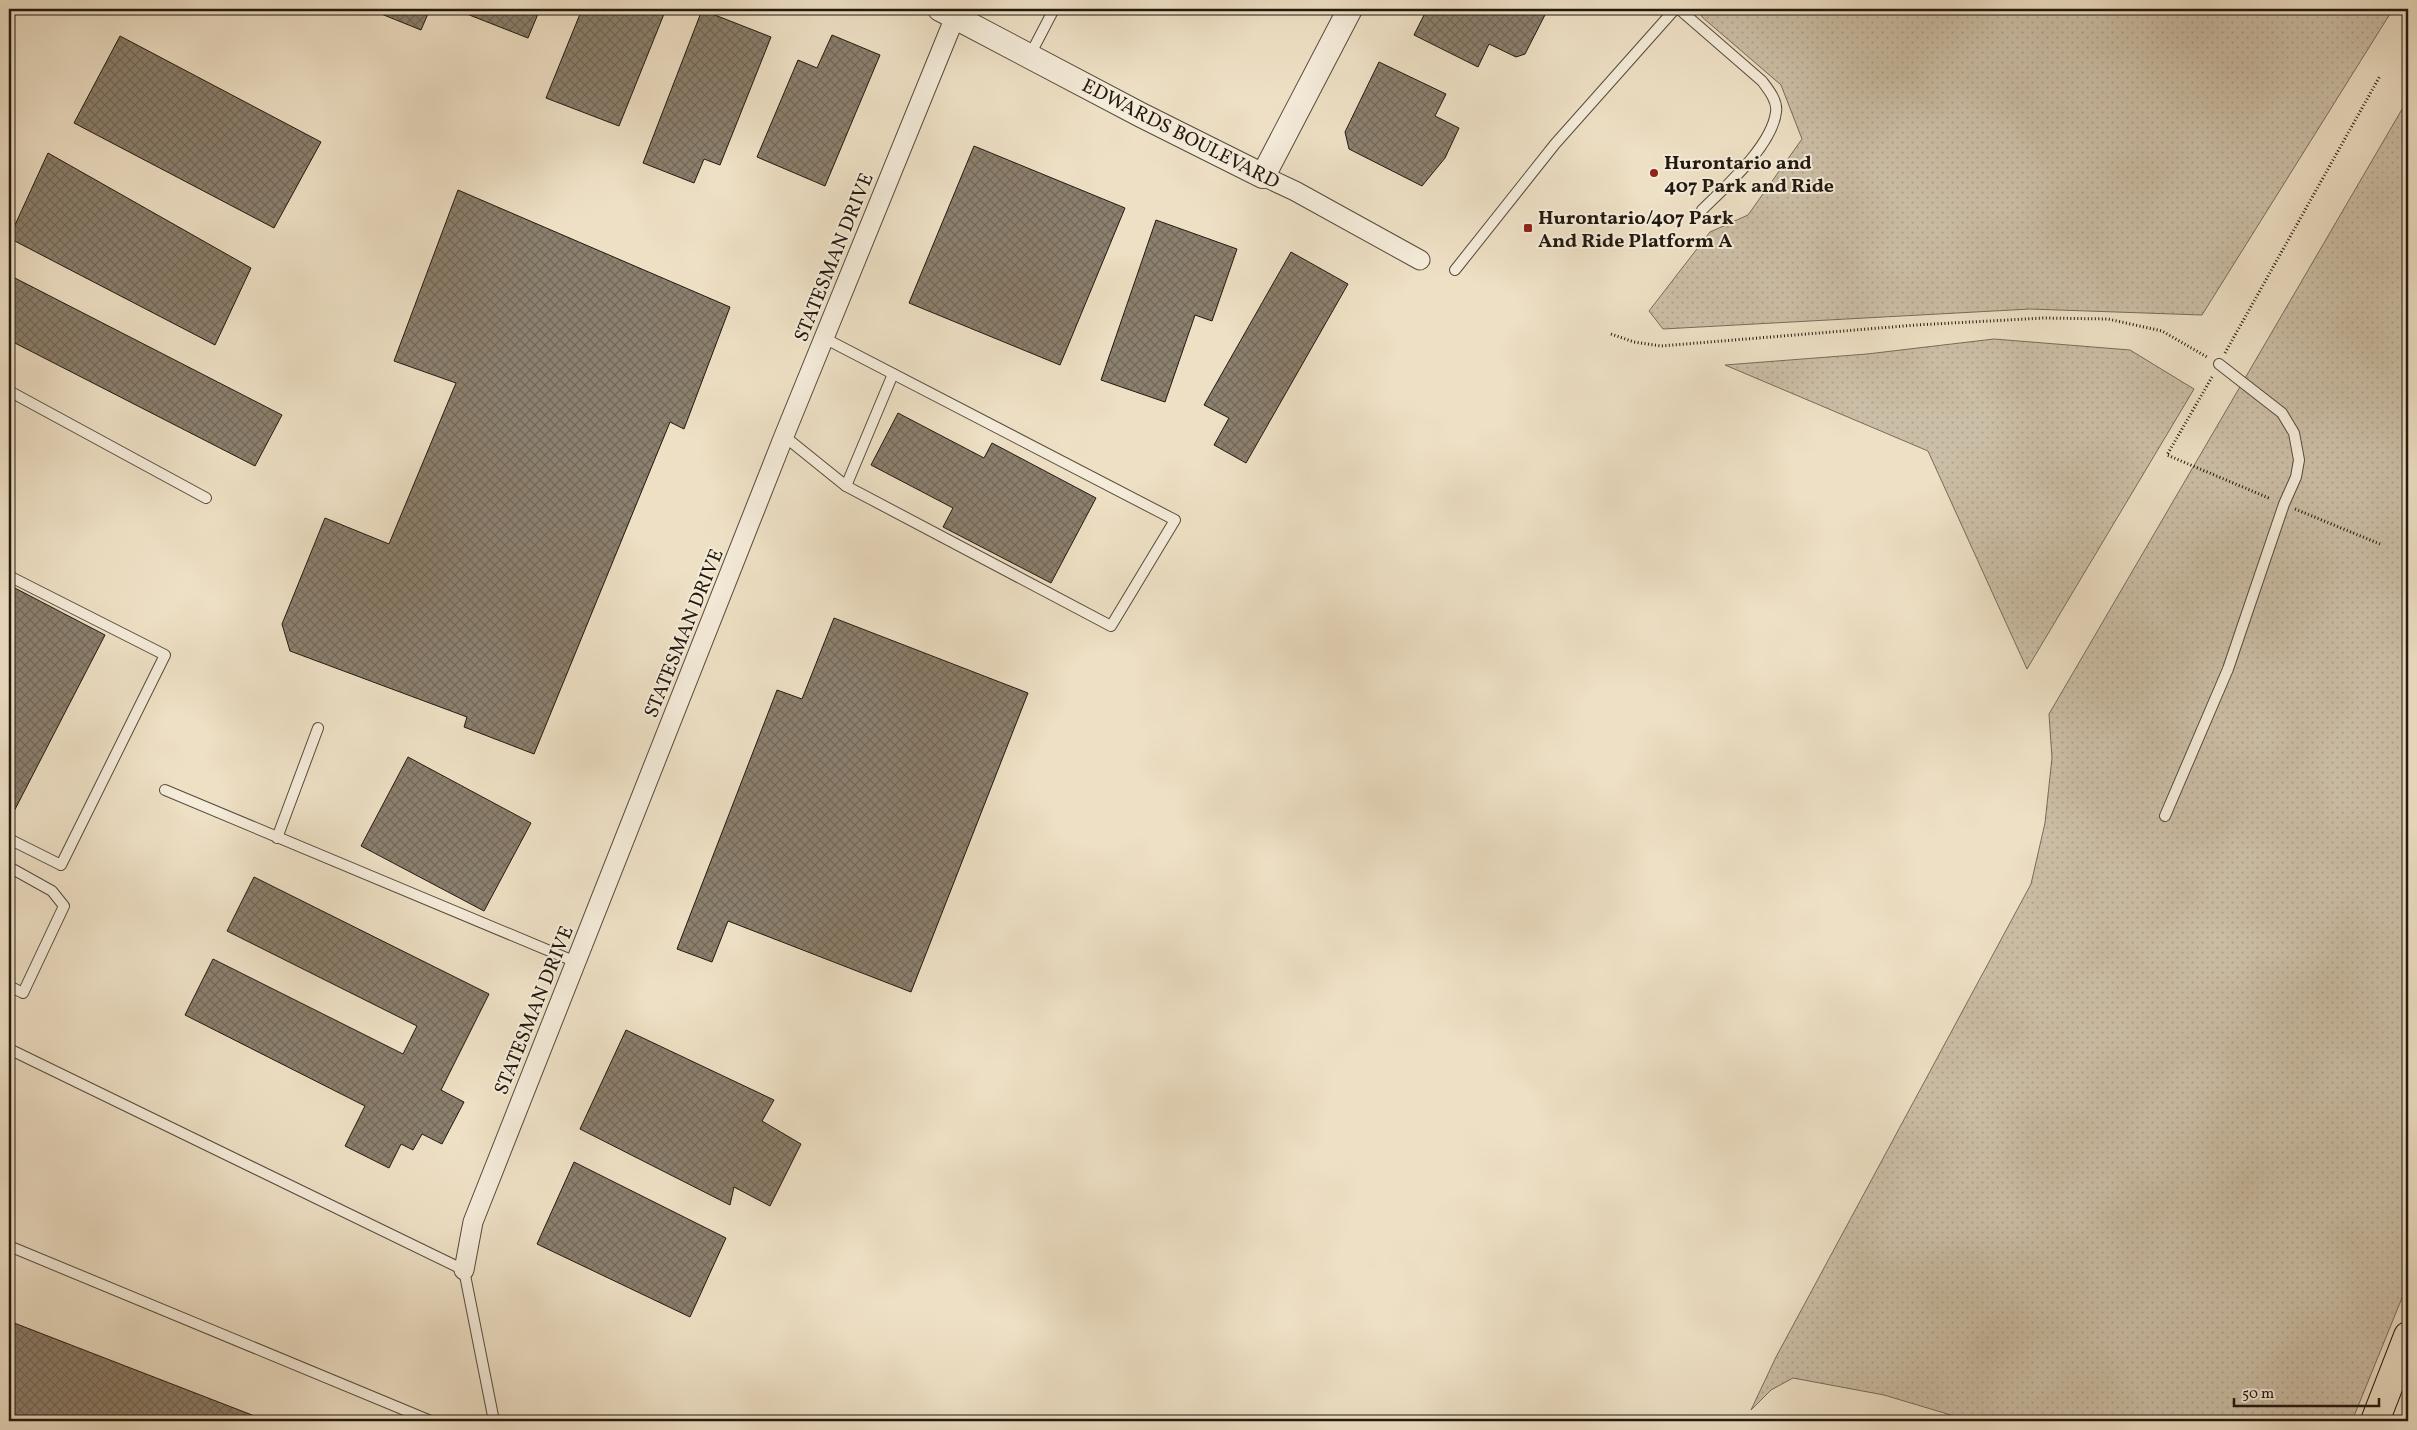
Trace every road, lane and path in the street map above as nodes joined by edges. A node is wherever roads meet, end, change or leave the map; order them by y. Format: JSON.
{"nodes":[{"id":1,"x":1054,"y":9,"type":"edge"},
{"id":2,"x":1350,"y":9,"type":"edge"},
{"id":3,"x":1674,"y":9,"type":"edge"},
{"id":4,"x":1679,"y":9,"type":"edge"},
{"id":5,"x":947,"y":13,"type":"edge"},
{"id":6,"x":1030,"y":55,"type":"junction"},
{"id":7,"x":2380,"y":76,"type":"dead end"},
{"id":8,"x":1263,"y":176,"type":"junction"},
{"id":9,"x":1702,"y":210,"type":"dead end"},
{"id":10,"x":1420,"y":260,"type":"dead end"},
{"id":11,"x":1455,"y":270,"type":"dead end"},
{"id":12,"x":1611,"y":334,"type":"dead end"},
{"id":13,"x":824,"y":338,"type":"junction"},
{"id":14,"x":2219,"y":364,"type":"junction"},
{"id":15,"x":893,"y":374,"type":"junction"},
{"id":16,"x":9,"y":391,"type":"edge"},
{"id":17,"x":784,"y":436,"type":"junction"},
{"id":18,"x":846,"y":486,"type":"junction"},
{"id":19,"x":206,"y":498,"type":"dead end"},
{"id":20,"x":2284,"y":504,"type":"junction"},
{"id":21,"x":2380,"y":544,"type":"dead end"},
{"id":22,"x":9,"y":576,"type":"edge"},
{"id":23,"x":318,"y":728,"type":"dead end"},
{"id":24,"x":165,"y":790,"type":"dead end"},
{"id":25,"x":2165,"y":816,"type":"dead end"},
{"id":26,"x":277,"y":838,"type":"junction"},
{"id":27,"x":9,"y":839,"type":"edge"},
{"id":28,"x":9,"y":867,"type":"edge"},
{"id":29,"x":576,"y":962,"type":"junction"},
{"id":30,"x":9,"y":986,"type":"edge"},
{"id":31,"x":9,"y":1049,"type":"edge"},
{"id":32,"x":9,"y":1246,"type":"edge"},
{"id":33,"x":464,"y":1270,"type":"junction"},
{"id":34,"x":2408,"y":1336,"type":"edge"},
{"id":35,"x":431,"y":1421,"type":"edge"},
{"id":36,"x":494,"y":1421,"type":"edge"},
{"id":37,"x":2376,"y":1421,"type":"edge"}],
"edges":[{"from":1,"to":6,"type":"lane"},
{"from":2,"to":8,"type":"street"},
{"from":3,"to":11,"type":"lane"},
{"from":4,"to":9,"type":"lane"},
{"from":5,"to":6,"type":"street","name":"EDWARDS BOULEVARD"},
{"from":5,"to":13,"type":"street","name":"STATESMAN DRIVE"},
{"from":6,"to":8,"type":"street","name":"EDWARDS BOULEVARD"},
{"from":7,"to":14,"type":"path"},
{"from":8,"to":10,"type":"street","name":"EDWARDS BOULEVARD"},
{"from":12,"to":14,"type":"path"},
{"from":13,"to":15,"type":"lane"},
{"from":13,"to":17,"type":"street","name":"STATESMAN DRIVE"},
{"from":14,"to":20,"type":"lane"},
{"from":14,"to":20,"type":"path"},
{"from":15,"to":18,"type":"lane"},
{"from":15,"to":18,"type":"lane"},
{"from":16,"to":19,"type":"lane"},
{"from":17,"to":18,"type":"lane"},
{"from":17,"to":29,"type":"street","name":"STATESMAN DRIVE"},
{"from":20,"to":21,"type":"path"},
{"from":20,"to":25,"type":"lane"},
{"from":22,"to":27,"type":"lane"},
{"from":23,"to":26,"type":"lane"},
{"from":24,"to":26,"type":"lane"},
{"from":26,"to":29,"type":"lane"},
{"from":28,"to":30,"type":"lane"},
{"from":29,"to":33,"type":"street","name":"STATESMAN DRIVE"},
{"from":31,"to":33,"type":"lane"},
{"from":32,"to":35,"type":"lane"},
{"from":33,"to":36,"type":"lane"},
{"from":34,"to":37,"type":"highway"}]}
